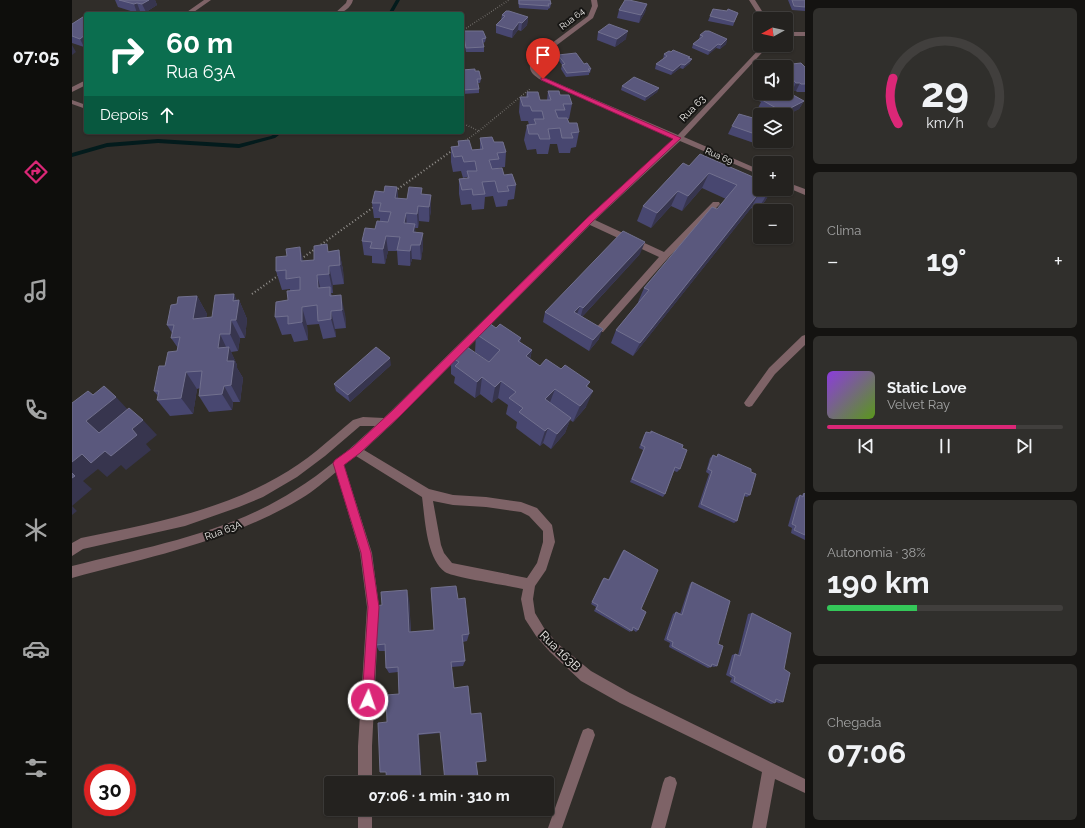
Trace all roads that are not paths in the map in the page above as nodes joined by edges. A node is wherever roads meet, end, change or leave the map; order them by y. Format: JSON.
{"nodes":[{"id":1,"x":208,"y":0,"type":"edge"},
{"id":2,"x":350,"y":0,"type":"edge"},
{"id":3,"x":594,"y":0,"type":"edge"},
{"id":4,"x":752,"y":0,"type":"edge"},
{"id":5,"x":191,"y":12,"type":"edge"},
{"id":6,"x":339,"y":12,"type":"edge"},
{"id":7,"x":760,"y":12,"type":"edge"},
{"id":8,"x":793,"y":34,"type":"edge"},
{"id":9,"x":805,"y":34,"type":"edge"},
{"id":10,"x":759,"y":52,"type":"edge"},
{"id":11,"x":84,"y":83,"type":"edge"},
{"id":12,"x":72,"y":90,"type":"edge"},
{"id":13,"x":72,"y":102,"type":"edge"},
{"id":14,"x":84,"y":106,"type":"edge"},
{"id":15,"x":678,"y":138,"type":"junction"},
{"id":16,"x":753,"y":170,"type":"edge"},
{"id":17,"x":793,"y":187,"type":"edge"},
{"id":18,"x":805,"y":192,"type":"edge"},
{"id":19,"x":716,"y":204,"type":"dead end"},
{"id":20,"x":589,"y":221,"type":"junction"},
{"id":21,"x":665,"y":256,"type":"junction"},
{"id":22,"x":600,"y":329,"type":"edge"},
{"id":23,"x":805,"y":339,"type":"edge"},
{"id":24,"x":749,"y":403,"type":"dead end"},
{"id":25,"x":387,"y":422,"type":"junction"},
{"id":26,"x":356,"y":450,"type":"junction"},
{"id":27,"x":338,"y":463,"type":"junction"},
{"id":28,"x":427,"y":494,"type":"junction"},
{"id":29,"x":72,"y":550,"type":"edge"},
{"id":30,"x":72,"y":572,"type":"edge"},
{"id":31,"x":530,"y":584,"type":"junction"},
{"id":32,"x":588,"y":735,"type":"dead end"},
{"id":33,"x":770,"y":768,"type":"junction"},
{"id":34,"x":365,"y":776,"type":"edge"},
{"id":35,"x":670,"y":782,"type":"dead end"},
{"id":36,"x":805,"y":786,"type":"edge"},
{"id":37,"x":365,"y":816,"type":"edge"},
{"id":38,"x":365,"y":828,"type":"edge"},
{"id":39,"x":556,"y":828,"type":"edge"},
{"id":40,"x":658,"y":828,"type":"edge"},
{"id":41,"x":759,"y":828,"type":"edge"}],
"edges":[{"from":1,"to":5,"type":"street"},
{"from":2,"to":6,"type":"street"},
{"from":3,"to":15,"type":"street","name":"Rua 64"},
{"from":4,"to":7,"type":"street"},
{"from":8,"to":9,"type":"street"},
{"from":10,"to":15,"type":"street","name":"Rua 63"},
{"from":11,"to":12,"type":"street"},
{"from":13,"to":14,"type":"street"},
{"from":15,"to":16,"type":"street","name":"Rua 69"},
{"from":15,"to":20,"type":"street","name":"Rua 63"},
{"from":17,"to":18,"type":"street"},
{"from":19,"to":21,"type":"street"},
{"from":20,"to":21,"type":"street"},
{"from":20,"to":25,"type":"street","name":"Rua 63"},
{"from":21,"to":22,"type":"street"},
{"from":23,"to":24,"type":"street"},
{"from":25,"to":26,"type":"street","name":"Rua 63"},
{"from":25,"to":29,"type":"street"},
{"from":26,"to":27,"type":"street","name":"Rua 63A"},
{"from":26,"to":28,"type":"street","name":"Rua 163B"},
{"from":27,"to":30,"type":"street","name":"Rua 63A"},
{"from":27,"to":34,"type":"street"},
{"from":28,"to":31,"type":"street"},
{"from":28,"to":31,"type":"street","name":"Rua 163B"},
{"from":31,"to":33,"type":"street","name":"Rua 163B"},
{"from":32,"to":39,"type":"street"},
{"from":33,"to":36,"type":"street","name":"Rua 163B"},
{"from":33,"to":41,"type":"street"},
{"from":35,"to":40,"type":"street"},
{"from":37,"to":38,"type":"street"}]}
